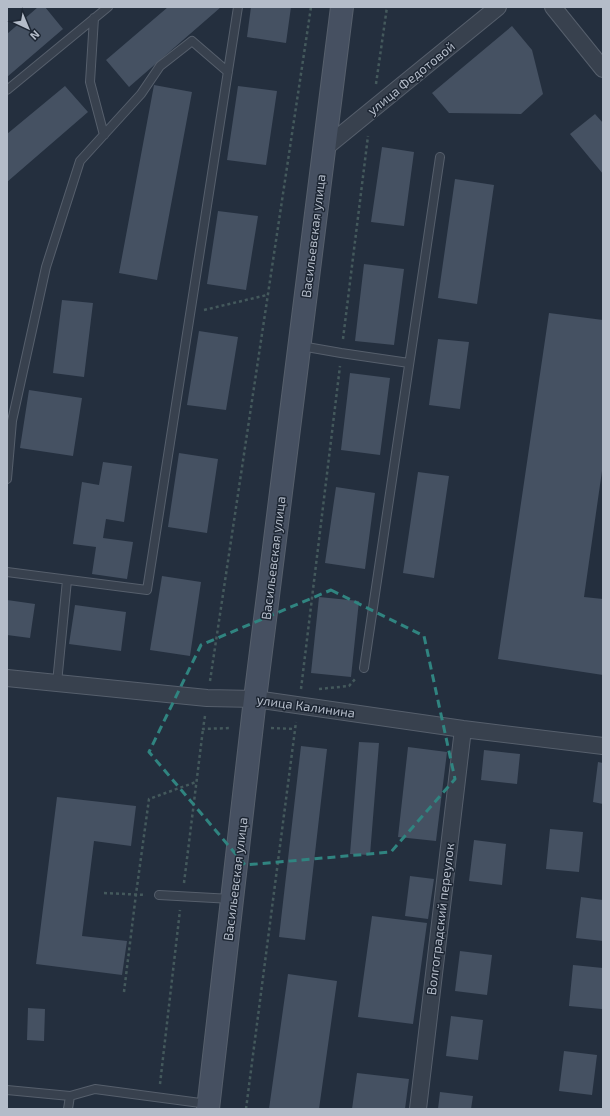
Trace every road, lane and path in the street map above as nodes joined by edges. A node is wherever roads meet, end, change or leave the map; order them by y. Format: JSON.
{"nodes":[{"id":1,"x":108,"y":7,"type":"edge"},
{"id":2,"x":238,"y":7,"type":"edge"},
{"id":3,"x":311,"y":7,"type":"edge"},
{"id":4,"x":342,"y":7,"type":"edge"},
{"id":5,"x":498,"y":7,"type":"edge"},
{"id":6,"x":553,"y":7,"type":"edge"},
{"id":7,"x":94,"y":18,"type":"junction"},
{"id":8,"x":603,"y":69,"type":"edge"},
{"id":9,"x":228,"y":72,"type":"junction"},
{"id":10,"x":7,"y":90,"type":"edge"},
{"id":11,"x":104,"y":135,"type":"junction"},
{"id":12,"x":325,"y":148,"type":"junction"},
{"id":13,"x":440,"y":157,"type":"dead end"},
{"id":14,"x":268,"y":295,"type":"junction"},
{"id":15,"x":190,"y":313,"type":"junction"},
{"id":16,"x":300,"y":346,"type":"junction"},
{"id":17,"x":409,"y":363,"type":"junction"},
{"id":18,"x":7,"y":479,"type":"edge"},
{"id":19,"x":7,"y":572,"type":"edge"},
{"id":20,"x":67,"y":580,"type":"junction"},
{"id":21,"x":364,"y":668,"type":"joint"},
{"id":22,"x":7,"y":678,"type":"edge"},
{"id":23,"x":57,"y":683,"type":"junction"},
{"id":24,"x":315,"y":689,"type":"dead end"},
{"id":25,"x":308,"y":690,"type":"dead end"},
{"id":26,"x":207,"y":698,"type":"junction"},
{"id":27,"x":300,"y":698,"type":"junction"},
{"id":28,"x":255,"y":699,"type":"junction"},
{"id":29,"x":252,"y":728,"type":"junction"},
{"id":30,"x":203,"y":729,"type":"junction"},
{"id":31,"x":295,"y":729,"type":"junction"},
{"id":32,"x":463,"y":729,"type":"junction"},
{"id":33,"x":603,"y":746,"type":"edge"},
{"id":34,"x":196,"y":782,"type":"junction"},
{"id":35,"x":104,"y":893,"type":"dead end"},
{"id":36,"x":136,"y":894,"type":"junction"},
{"id":37,"x":159,"y":895,"type":"joint"},
{"id":38,"x":182,"y":897,"type":"junction"},
{"id":39,"x":232,"y":900,"type":"junction"},
{"id":40,"x":124,"y":992,"type":"dead end"},
{"id":41,"x":7,"y":1090,"type":"edge"},
{"id":42,"x":70,"y":1096,"type":"junction"},
{"id":43,"x":159,"y":1097,"type":"junction"},
{"id":44,"x":209,"y":1106,"type":"edge"},
{"id":45,"x":68,"y":1109,"type":"edge"},
{"id":46,"x":246,"y":1109,"type":"edge"},
{"id":47,"x":418,"y":1109,"type":"edge"}],
"edges":[{"from":1,"to":7,"type":"lane"},
{"from":2,"to":9,"type":"lane"},
{"from":3,"to":14,"type":"path"},
{"from":4,"to":12,"type":"main road","name":"Васильевская улица"},
{"from":5,"to":12,"type":"street","name":"улица Федотовой"},
{"from":6,"to":8,"type":"street"},
{"from":7,"to":10,"type":"lane"},
{"from":7,"to":11,"type":"lane"},
{"from":9,"to":11,"type":"lane"},
{"from":9,"to":15,"type":"lane"},
{"from":11,"to":18,"type":"lane"},
{"from":12,"to":16,"type":"main road","name":"Васильевская улица"},
{"from":13,"to":17,"type":"lane"},
{"from":14,"to":15,"type":"path"},
{"from":14,"to":26,"type":"path"},
{"from":15,"to":20,"type":"lane"},
{"from":16,"to":17,"type":"lane"},
{"from":16,"to":28,"type":"main road","name":"Васильевская улица"},
{"from":17,"to":21,"type":"lane"},
{"from":19,"to":20,"type":"lane"},
{"from":20,"to":23,"type":"lane"},
{"from":21,"to":24,"type":"path"},
{"from":22,"to":23,"type":"street","name":"улица Калинина"},
{"from":23,"to":26,"type":"street","name":"улица Калинина"},
{"from":25,"to":27,"type":"path"},
{"from":26,"to":28,"type":"street","name":"улица Калинина"},
{"from":26,"to":30,"type":"path"},
{"from":27,"to":28,"type":"street","name":"улица Калинина"},
{"from":27,"to":31,"type":"path"},
{"from":27,"to":32,"type":"street","name":"улица Калинина"},
{"from":28,"to":29,"type":"main road","name":"Васильевская улица"},
{"from":29,"to":30,"type":"path"},
{"from":29,"to":31,"type":"path"},
{"from":29,"to":39,"type":"main road","name":"Васильевская улица"},
{"from":30,"to":34,"type":"path"},
{"from":31,"to":46,"type":"path"},
{"from":32,"to":33,"type":"street","name":"улица Калинина"},
{"from":32,"to":47,"type":"street","name":"Волгоградский переулок"},
{"from":34,"to":36,"type":"path"},
{"from":34,"to":38,"type":"path"},
{"from":35,"to":36,"type":"path"},
{"from":36,"to":37,"type":"path"},
{"from":36,"to":40,"type":"path"},
{"from":37,"to":38,"type":"lane"},
{"from":38,"to":39,"type":"lane"},
{"from":38,"to":43,"type":"path"},
{"from":39,"to":44,"type":"main road","name":"Васильевская улица"},
{"from":41,"to":42,"type":"lane"},
{"from":42,"to":43,"type":"lane"},
{"from":42,"to":45,"type":"lane"},
{"from":43,"to":44,"type":"lane"}]}
